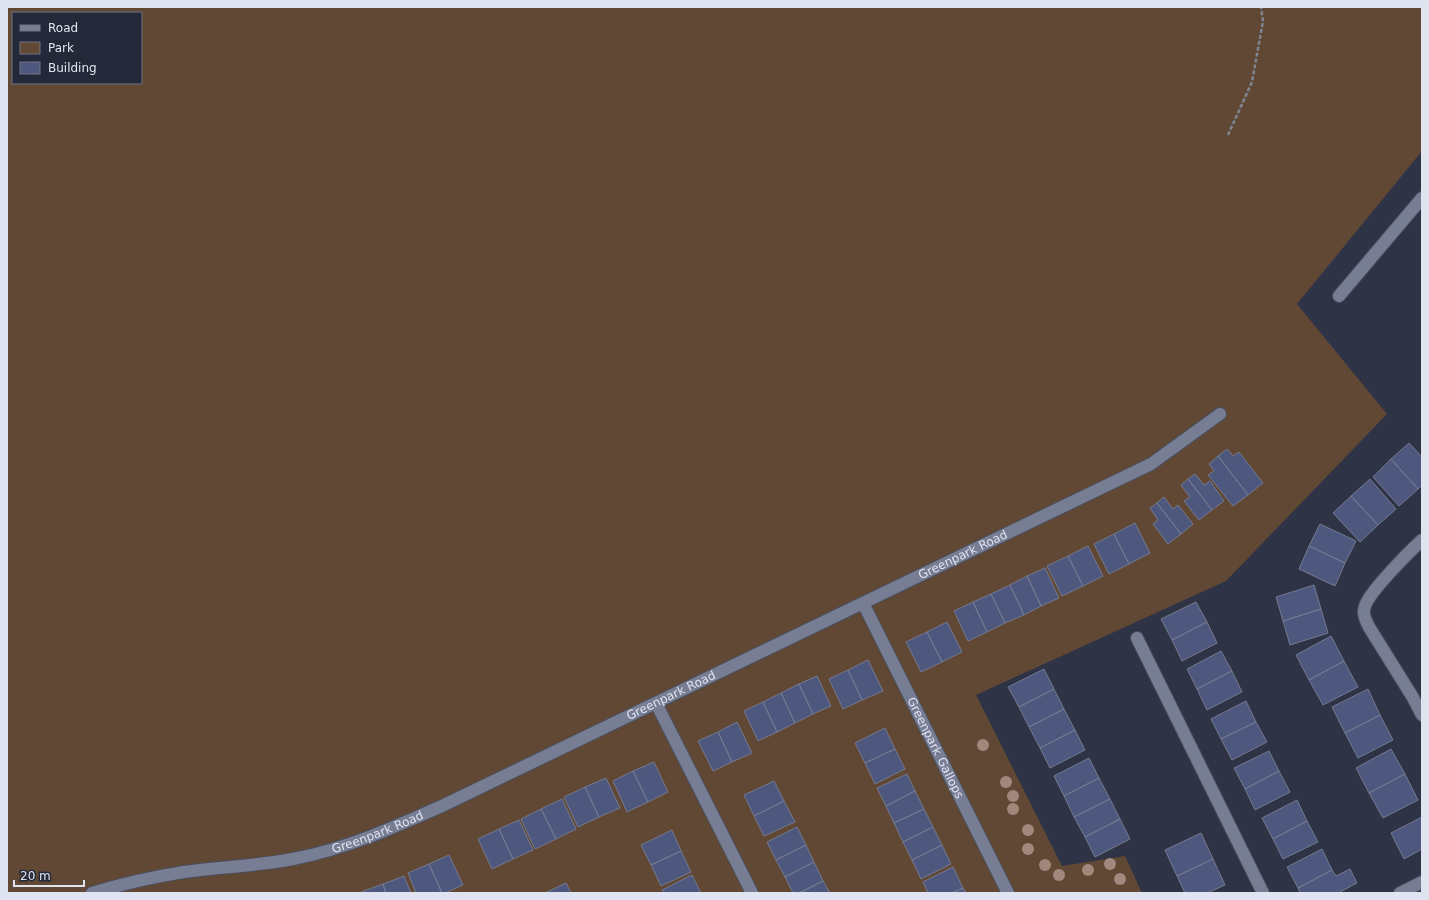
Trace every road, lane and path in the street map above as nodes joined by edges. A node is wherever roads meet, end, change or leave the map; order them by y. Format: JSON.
{"nodes":[{"id":1,"x":1261,"y":7,"type":"edge"},
{"id":2,"x":1228,"y":135,"type":"dead end"},
{"id":3,"x":1422,"y":198,"type":"edge"},
{"id":4,"x":1339,"y":296,"type":"dead end"},
{"id":5,"x":1220,"y":414,"type":"dead end"},
{"id":6,"x":1422,"y":540,"type":"edge"},
{"id":7,"x":863,"y":603,"type":"junction"},
{"id":8,"x":1137,"y":638,"type":"dead end"},
{"id":9,"x":656,"y":703,"type":"junction"},
{"id":10,"x":1422,"y":715,"type":"edge"},
{"id":11,"x":1422,"y":882,"type":"edge"},
{"id":12,"x":92,"y":893,"type":"edge"},
{"id":13,"x":752,"y":893,"type":"edge"},
{"id":14,"x":1008,"y":893,"type":"edge"},
{"id":15,"x":1263,"y":893,"type":"edge"},
{"id":16,"x":1400,"y":893,"type":"edge"}],
"edges":[{"from":1,"to":2,"type":"path"},
{"from":3,"to":4,"type":"street"},
{"from":5,"to":7,"type":"street","name":"Greenpark Road"},
{"from":6,"to":10,"type":"street"},
{"from":7,"to":9,"type":"street","name":"Greenpark Road"},
{"from":7,"to":14,"type":"street","name":"Greenpark Gallops"},
{"from":8,"to":15,"type":"street"},
{"from":9,"to":12,"type":"street","name":"Greenpark Road"},
{"from":9,"to":13,"type":"street"},
{"from":11,"to":16,"type":"street"}]}
